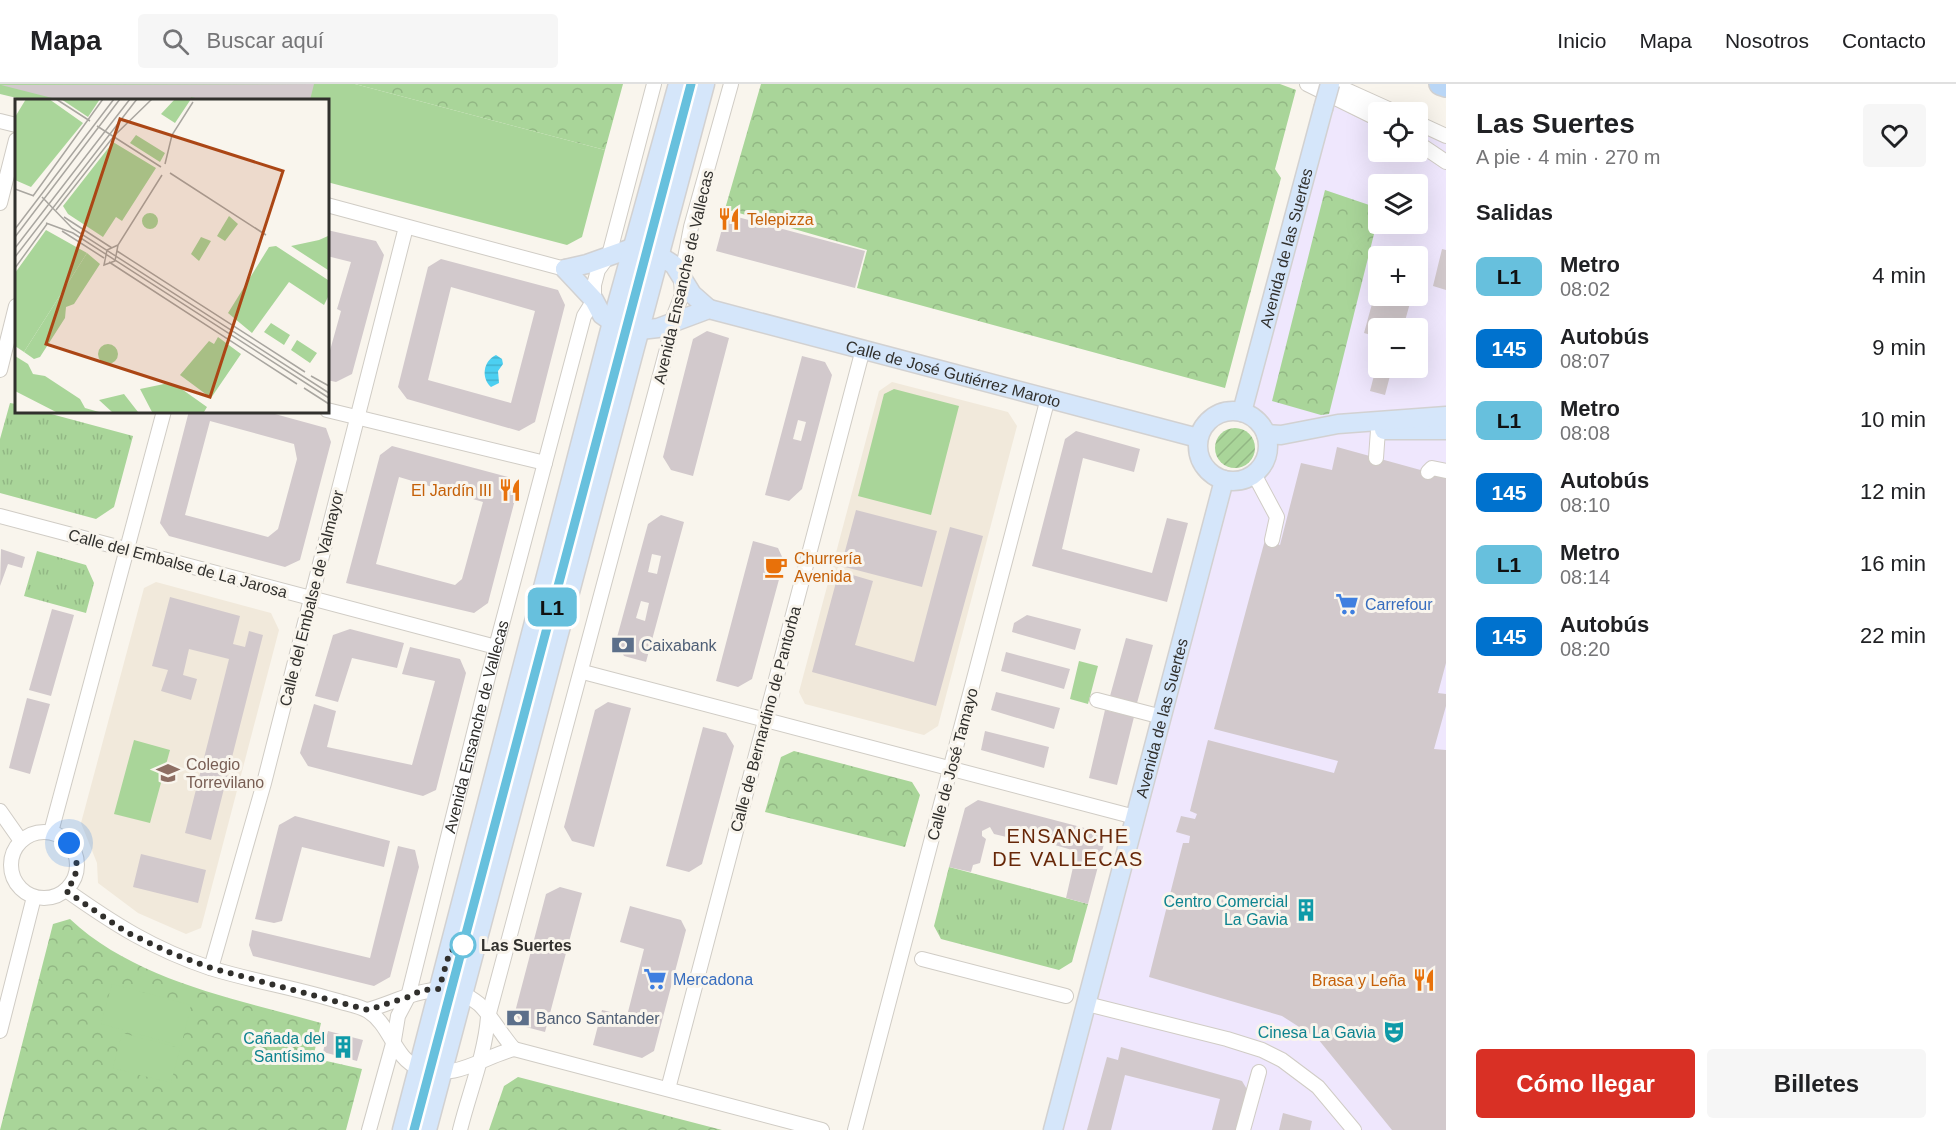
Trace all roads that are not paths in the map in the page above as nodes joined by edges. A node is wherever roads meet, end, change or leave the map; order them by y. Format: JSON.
{"nodes":[{"id":1,"x":654,"y":84,"type":"edge"},
{"id":2,"x":678,"y":84,"type":"edge"},
{"id":3,"x":705,"y":84,"type":"edge"},
{"id":4,"x":731,"y":84,"type":"edge"},
{"id":5,"x":1307,"y":84,"type":"edge"},
{"id":6,"x":1332,"y":84,"type":"edge"},
{"id":7,"x":1440,"y":84,"type":"edge"},
{"id":8,"x":1446,"y":86,"type":"edge"},
{"id":9,"x":1372,"y":102,"type":"edge"},
{"id":10,"x":1368,"y":114,"type":"edge"},
{"id":11,"x":0,"y":121,"type":"edge"},
{"id":12,"x":15,"y":126,"type":"edge"},
{"id":13,"x":1428,"y":128,"type":"edge"},
{"id":14,"x":1446,"y":136,"type":"edge"},
{"id":15,"x":15,"y":144,"type":"edge"},
{"id":16,"x":1428,"y":150,"type":"edge"},
{"id":17,"x":1446,"y":162,"type":"edge"},
{"id":18,"x":15,"y":189,"type":"edge"},
{"id":19,"x":1,"y":199,"type":"edge"},
{"id":20,"x":328,"y":205,"type":"edge"},
{"id":21,"x":406,"y":227,"type":"junction"},
{"id":22,"x":632,"y":248,"type":"junction"},
{"id":23,"x":609,"y":255,"type":"junction"},
{"id":24,"x":660,"y":256,"type":"junction"},
{"id":25,"x":566,"y":268,"type":"junction"},
{"id":26,"x":681,"y":279,"type":"junction"},
{"id":27,"x":594,"y":300,"type":"junction"},
{"id":28,"x":709,"y":309,"type":"junction"},
{"id":29,"x":15,"y":310,"type":"edge"},
{"id":30,"x":612,"y":322,"type":"junction"},
{"id":31,"x":671,"y":322,"type":"junction"},
{"id":32,"x":640,"y":330,"type":"junction"},
{"id":33,"x":863,"y":349,"type":"junction"},
{"id":34,"x":0,"y":370,"type":"edge"},
{"id":35,"x":1048,"y":398,"type":"junction"},
{"id":36,"x":328,"y":411,"type":"edge"},
{"id":37,"x":164,"y":412,"type":"edge"},
{"id":38,"x":1242,"y":412,"type":"junction"},
{"id":39,"x":1446,"y":416,"type":"edge"},
{"id":40,"x":357,"y":417,"type":"junction"},
{"id":41,"x":1378,"y":430,"type":"junction"},
{"id":42,"x":1446,"y":430,"type":"edge"},
{"id":43,"x":1198,"y":438,"type":"junction"},
{"id":44,"x":1267,"y":443,"type":"junction"},
{"id":45,"x":1376,"y":458,"type":"dead end"},
{"id":46,"x":545,"y":463,"type":"junction"},
{"id":47,"x":1446,"y":471,"type":"edge"},
{"id":48,"x":1428,"y":472,"type":"dead end"},
{"id":49,"x":1254,"y":474,"type":"junction"},
{"id":50,"x":1224,"y":480,"type":"junction"},
{"id":51,"x":0,"y":516,"type":"edge"},
{"id":52,"x":1272,"y":540,"type":"dead end"},
{"id":53,"x":128,"y":549,"type":"junction"},
{"id":54,"x":312,"y":598,"type":"junction"},
{"id":55,"x":496,"y":647,"type":"junction"},
{"id":56,"x":583,"y":672,"type":"junction"},
{"id":57,"x":1096,"y":700,"type":"dead end"},
{"id":58,"x":1162,"y":717,"type":"junction"},
{"id":59,"x":765,"y":719,"type":"junction"},
{"id":60,"x":950,"y":767,"type":"junction"},
{"id":61,"x":0,"y":811,"type":"edge"},
{"id":62,"x":1136,"y":817,"type":"junction"},
{"id":63,"x":51,"y":832,"type":"junction"},
{"id":64,"x":21,"y":841,"type":"junction"},
{"id":65,"x":66,"y":891,"type":"junction"},
{"id":66,"x":34,"y":897,"type":"junction"},
{"id":67,"x":922,"y":959,"type":"dead end"},
{"id":68,"x":211,"y":968,"type":"junction"},
{"id":69,"x":439,"y":989,"type":"junction"},
{"id":70,"x":462,"y":995,"type":"junction"},
{"id":71,"x":1065,"y":996,"type":"dead end"},
{"id":72,"x":408,"y":997,"type":"junction"},
{"id":73,"x":1087,"y":1004,"type":"junction"},
{"id":74,"x":368,"y":1010,"type":"junction"},
{"id":75,"x":488,"y":1017,"type":"junction"},
{"id":76,"x":0,"y":1031,"type":"edge"},
{"id":77,"x":394,"y":1040,"type":"junction"},
{"id":78,"x":514,"y":1049,"type":"junction"},
{"id":79,"x":477,"y":1063,"type":"junction"},
{"id":80,"x":417,"y":1068,"type":"junction"},
{"id":81,"x":443,"y":1072,"type":"junction"},
{"id":82,"x":1259,"y":1072,"type":"dead end"},
{"id":83,"x":668,"y":1089,"type":"junction"},
{"id":84,"x":369,"y":1130,"type":"edge"},
{"id":85,"x":402,"y":1130,"type":"edge"},
{"id":86,"x":427,"y":1130,"type":"edge"},
{"id":87,"x":460,"y":1130,"type":"edge"},
{"id":88,"x":822,"y":1130,"type":"edge"},
{"id":89,"x":855,"y":1130,"type":"edge"},
{"id":90,"x":1053,"y":1130,"type":"edge"},
{"id":91,"x":1244,"y":1130,"type":"edge"},
{"id":92,"x":1354,"y":1130,"type":"edge"}],
"edges":[{"from":1,"to":23,"type":"street","name":"Avenida Ensanche de Vallecas"},
{"from":2,"to":22,"type":"main road","name":"Avenida Ensanche de Vallecas"},
{"from":3,"to":24,"type":"main road","name":"Avenida Ensanche de Vallecas"},
{"from":4,"to":26,"type":"street","name":"Avenida Ensanche de Vallecas"},
{"from":5,"to":10,"type":"street"},
{"from":6,"to":9,"type":"street"},
{"from":6,"to":38,"type":"main road","name":"Avenida de las Suertes","bridge":true},
{"from":7,"to":8,"type":"highway"},
{"from":11,"to":12,"type":"street"},
{"from":13,"to":14,"type":"street"},
{"from":15,"to":19,"type":"street"},
{"from":16,"to":17,"type":"street"},
{"from":18,"to":19,"type":"street"},
{"from":20,"to":21,"type":"street"},
{"from":21,"to":25,"type":"street"},
{"from":21,"to":40,"type":"street","name":"Calle del Embalse de Valmayor"},
{"from":22,"to":23,"type":"main road"},
{"from":22,"to":24,"type":"main road"},
{"from":22,"to":30,"type":"main road","name":"Avenida Ensanche de Vallecas"},
{"from":23,"to":25,"type":"main road"},
{"from":23,"to":27,"type":"street","name":"Avenida Ensanche de Vallecas"},
{"from":24,"to":26,"type":"main road","name":"Calle de José Gutiérrez Maroto"},
{"from":24,"to":32,"type":"main road","name":"Avenida Ensanche de Vallecas"},
{"from":25,"to":27,"type":"main road"},
{"from":26,"to":28,"type":"main road","name":"Calle de José Gutiérrez Maroto"},
{"from":26,"to":31,"type":"street","name":"Avenida Ensanche de Vallecas"},
{"from":27,"to":30,"type":"main road"},
{"from":27,"to":46,"type":"street","name":"Avenida Ensanche de Vallecas"},
{"from":28,"to":31,"type":"main road"},
{"from":28,"to":33,"type":"main road","name":"Calle de José Gutiérrez Maroto"},
{"from":29,"to":34,"type":"street"},
{"from":30,"to":32,"type":"main road"},
{"from":30,"to":69,"type":"main road","name":"Avenida Ensanche de Vallecas"},
{"from":31,"to":32,"type":"main road"},
{"from":31,"to":56,"type":"street","name":"Avenida Ensanche de Vallecas"},
{"from":32,"to":70,"type":"main road","name":"Avenida Ensanche de Vallecas"},
{"from":33,"to":35,"type":"main road","name":"Calle de José Gutiérrez Maroto"},
{"from":33,"to":59,"type":"street","name":"Calle de Bernardino de Pantorba"},
{"from":35,"to":43,"type":"main road","name":"Calle de José Gutiérrez Maroto"},
{"from":35,"to":60,"type":"street","name":"Calle de José Tamayo"},
{"from":36,"to":40,"type":"street"},
{"from":37,"to":53,"type":"street"},
{"from":38,"to":43,"type":"main road"},
{"from":38,"to":44,"type":"main road"},
{"from":39,"to":44,"type":"main road"},
{"from":40,"to":46,"type":"street"},
{"from":40,"to":54,"type":"street","name":"Calle del Embalse de Valmayor"},
{"from":41,"to":42,"type":"main road"},
{"from":41,"to":44,"type":"main road"},
{"from":41,"to":45,"type":"street"},
{"from":43,"to":50,"type":"main road"},
{"from":44,"to":49,"type":"main road"},
{"from":46,"to":55,"type":"street","name":"Avenida Ensanche de Vallecas"},
{"from":47,"to":48,"type":"street"},
{"from":49,"to":50,"type":"main road"},
{"from":49,"to":52,"type":"street"},
{"from":50,"to":58,"type":"main road","name":"Avenida de las Suertes"},
{"from":51,"to":53,"type":"street","name":"Calle del Embalse de La Jarosa"},
{"from":53,"to":54,"type":"street","name":"Calle del Embalse de La Jarosa"},
{"from":53,"to":63,"type":"street"},
{"from":54,"to":55,"type":"street","name":"Calle del Embalse de La Jarosa"},
{"from":54,"to":68,"type":"street","name":"Calle del Embalse de Valmayor"},
{"from":55,"to":72,"type":"street","name":"Avenida Ensanche de Vallecas"},
{"from":56,"to":59,"type":"street"},
{"from":56,"to":75,"type":"street","name":"Avenida Ensanche de Vallecas"},
{"from":57,"to":58,"type":"street"},
{"from":58,"to":62,"type":"main road","name":"Avenida de las Suertes"},
{"from":59,"to":60,"type":"street"},
{"from":59,"to":83,"type":"street","name":"Calle de Bernardino de Pantorba"},
{"from":60,"to":62,"type":"street"},
{"from":60,"to":89,"type":"street","name":"Calle de José Tamayo"},
{"from":61,"to":64,"type":"street"},
{"from":62,"to":73,"type":"main road","name":"Avenida de las Suertes"},
{"from":63,"to":64,"type":"street"},
{"from":63,"to":65,"type":"street"},
{"from":64,"to":66,"type":"street"},
{"from":65,"to":66,"type":"street"},
{"from":65,"to":68,"type":"street"},
{"from":66,"to":76,"type":"street"},
{"from":67,"to":71,"type":"street"},
{"from":68,"to":74,"type":"street"},
{"from":69,"to":70,"type":"street"},
{"from":69,"to":72,"type":"street"},
{"from":69,"to":80,"type":"main road","name":"Avenida Ensanche de Vallecas"},
{"from":70,"to":75,"type":"street"},
{"from":70,"to":81,"type":"main road","name":"Avenida Ensanche de Vallecas"},
{"from":72,"to":74,"type":"street"},
{"from":72,"to":77,"type":"street","name":"Avenida Ensanche de Vallecas"},
{"from":73,"to":90,"type":"main road","name":"Avenida de las Suertes"},
{"from":73,"to":92,"type":"street"},
{"from":74,"to":77,"type":"street"},
{"from":75,"to":78,"type":"street"},
{"from":75,"to":79,"type":"street","name":"Avenida Ensanche de Vallecas"},
{"from":77,"to":80,"type":"street"},
{"from":77,"to":84,"type":"street","name":"Avenida Ensanche de Vallecas"},
{"from":78,"to":79,"type":"street"},
{"from":78,"to":83,"type":"street"},
{"from":79,"to":81,"type":"street"},
{"from":79,"to":87,"type":"street","name":"Avenida Ensanche de Vallecas"},
{"from":80,"to":81,"type":"street"},
{"from":80,"to":85,"type":"main road","name":"Avenida Ensanche de Vallecas"},
{"from":81,"to":86,"type":"main road","name":"Avenida Ensanche de Vallecas"},
{"from":82,"to":91,"type":"street"},
{"from":83,"to":88,"type":"street"}]}
